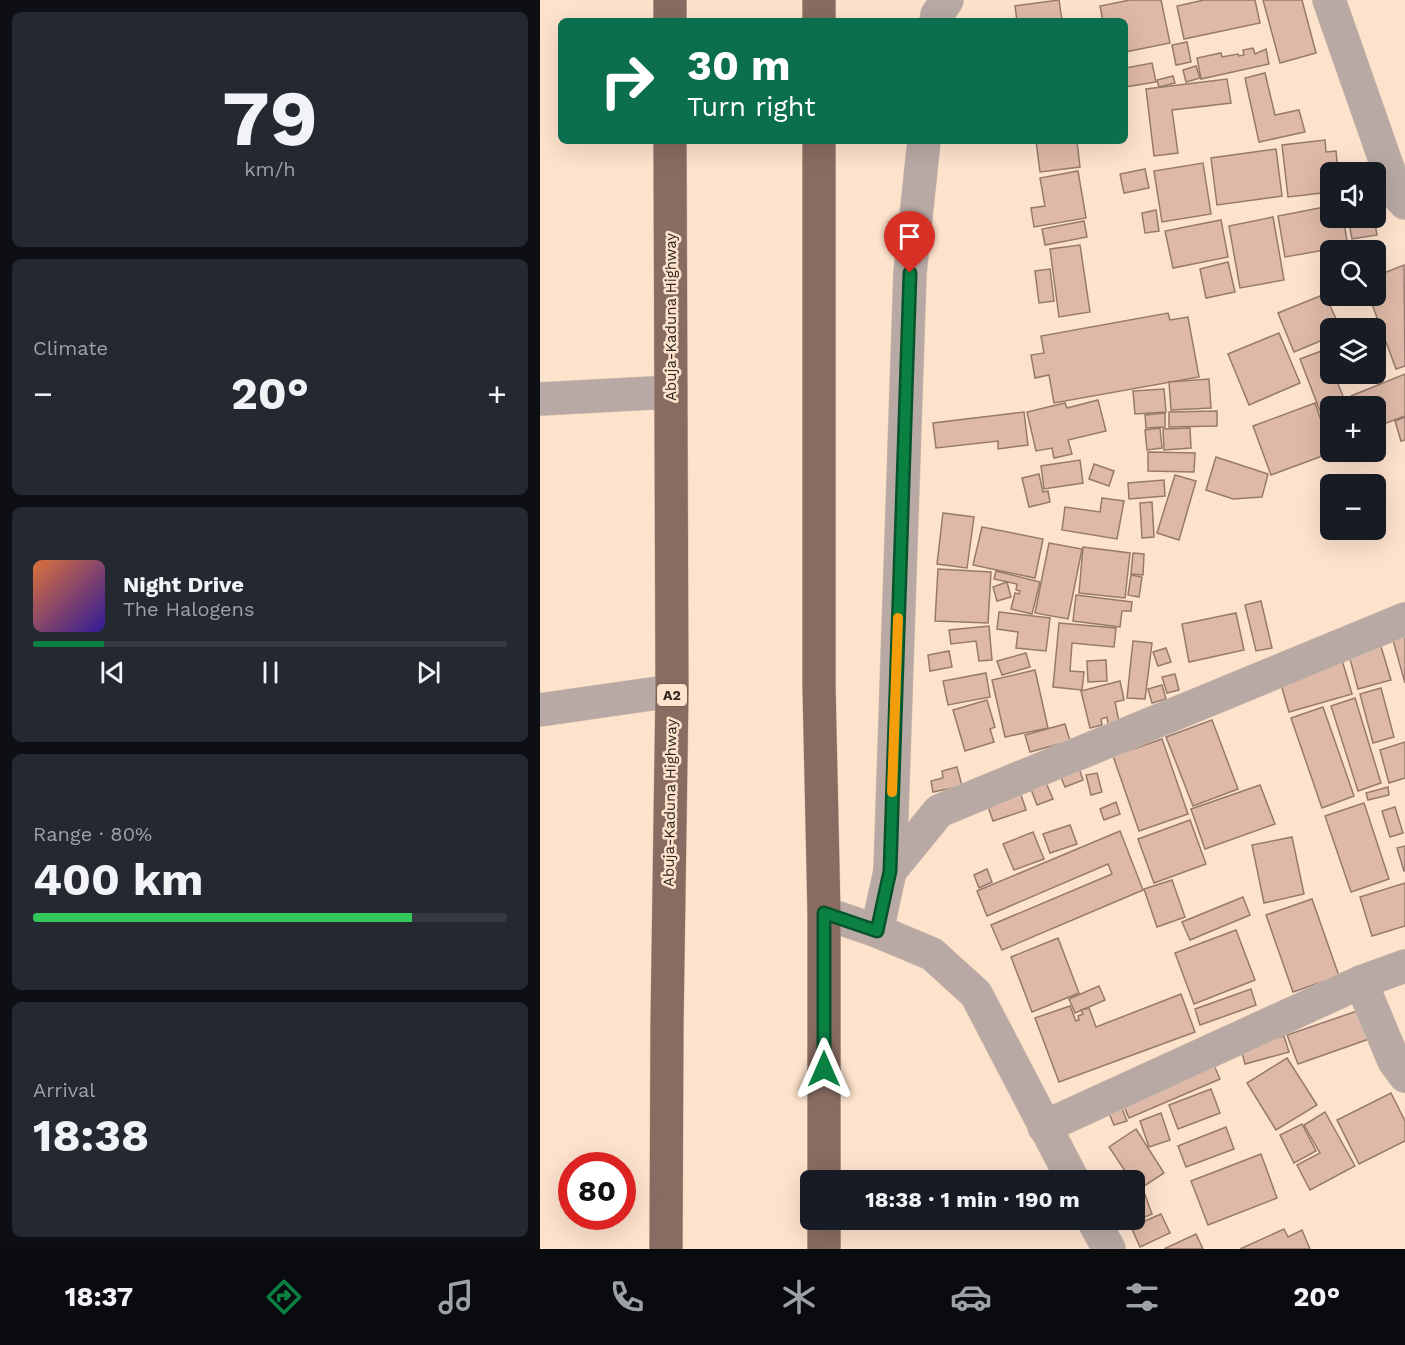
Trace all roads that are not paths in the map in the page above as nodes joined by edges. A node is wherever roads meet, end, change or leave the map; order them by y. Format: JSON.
{"nodes":[{"id":1,"x":670,"y":0,"type":"edge"},
{"id":2,"x":819,"y":0,"type":"edge"},
{"id":3,"x":947,"y":0,"type":"edge"},
{"id":4,"x":1329,"y":0,"type":"edge"},
{"id":5,"x":670,"y":18,"type":"edge"},
{"id":6,"x":819,"y":18,"type":"edge"},
{"id":7,"x":936,"y":18,"type":"edge"},
{"id":8,"x":670,"y":144,"type":"edge"},
{"id":9,"x":819,"y":144,"type":"edge"},
{"id":10,"x":924,"y":144,"type":"edge"},
{"id":11,"x":1405,"y":203,"type":"edge"},
{"id":12,"x":671,"y":392,"type":"junction"},
{"id":13,"x":540,"y":399,"type":"edge"},
{"id":14,"x":1405,"y":619,"type":"edge"},
{"id":15,"x":672,"y":691,"type":"junction"},
{"id":16,"x":540,"y":710,"type":"edge"},
{"id":17,"x":890,"y":871,"type":"junction"},
{"id":18,"x":824,"y":913,"type":"junction"},
{"id":19,"x":877,"y":931,"type":"junction"},
{"id":20,"x":1405,"y":966,"type":"edge"},
{"id":21,"x":1361,"y":982,"type":"junction"},
{"id":22,"x":1405,"y":1076,"type":"edge"},
{"id":23,"x":1044,"y":1126,"type":"junction"},
{"id":24,"x":824,"y":1170,"type":"edge"},
{"id":25,"x":1067,"y":1170,"type":"edge"},
{"id":26,"x":824,"y":1230,"type":"edge"},
{"id":27,"x":1099,"y":1230,"type":"edge"},
{"id":28,"x":666,"y":1249,"type":"edge"},
{"id":29,"x":824,"y":1249,"type":"edge"},
{"id":30,"x":1109,"y":1249,"type":"edge"}],
"edges":[{"from":1,"to":5,"type":"highway"},
{"from":2,"to":6,"type":"highway"},
{"from":3,"to":7,"type":"street"},
{"from":4,"to":11,"type":"street"},
{"from":8,"to":12,"type":"highway","name":"Abuja-Kaduna Highway","number":"A2"},
{"from":9,"to":18,"type":"highway"},
{"from":10,"to":17,"type":"street"},
{"from":12,"to":13,"type":"street"},
{"from":12,"to":15,"type":"highway","name":"Abuja-Kaduna Highway","number":"A2"},
{"from":14,"to":17,"type":"street"},
{"from":15,"to":16,"type":"street"},
{"from":15,"to":28,"type":"highway","name":"Abuja-Kaduna Highway","number":"A2"},
{"from":17,"to":19,"type":"street"},
{"from":18,"to":19,"type":"street"},
{"from":18,"to":24,"type":"highway"},
{"from":19,"to":23,"type":"street"},
{"from":20,"to":21,"type":"street"},
{"from":21,"to":22,"type":"street"},
{"from":21,"to":23,"type":"street"},
{"from":23,"to":25,"type":"street"},
{"from":26,"to":29,"type":"highway"},
{"from":27,"to":30,"type":"street"}]}
